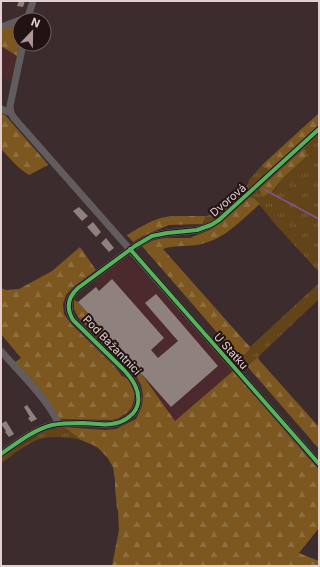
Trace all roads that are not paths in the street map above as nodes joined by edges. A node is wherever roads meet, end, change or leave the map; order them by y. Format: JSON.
{"nodes":[{"id":1,"x":33,"y":1,"type":"edge"},
{"id":2,"x":30,"y":12,"type":"edge"},
{"id":3,"x":12,"y":23,"type":"edge"},
{"id":4,"x":1,"y":27,"type":"edge"},
{"id":5,"x":20,"y":52,"type":"edge"},
{"id":6,"x":1,"y":109,"type":"edge"},
{"id":7,"x":11,"y":113,"type":"junction"},
{"id":8,"x":319,"y":129,"type":"edge"},
{"id":9,"x":130,"y":250,"type":"junction"},
{"id":10,"x":1,"y":351,"type":"edge"},
{"id":11,"x":59,"y":424,"type":"junction"},
{"id":12,"x":1,"y":454,"type":"edge"},
{"id":13,"x":319,"y":464,"type":"edge"}],
"edges":[{"from":1,"to":2,"type":"street"},
{"from":3,"to":4,"type":"street"},
{"from":5,"to":7,"type":"street"},
{"from":6,"to":7,"type":"street","name":"U Statku"},
{"from":7,"to":9,"type":"street","name":"U Statku"},
{"from":8,"to":9,"type":"street","name":"Dvorová"},
{"from":9,"to":11,"type":"street","name":"Pod Bažantnicí"},
{"from":9,"to":13,"type":"street","name":"U Statku"},
{"from":10,"to":11,"type":"street"},
{"from":11,"to":12,"type":"street","name":"Pod Bažantnicí"}]}
